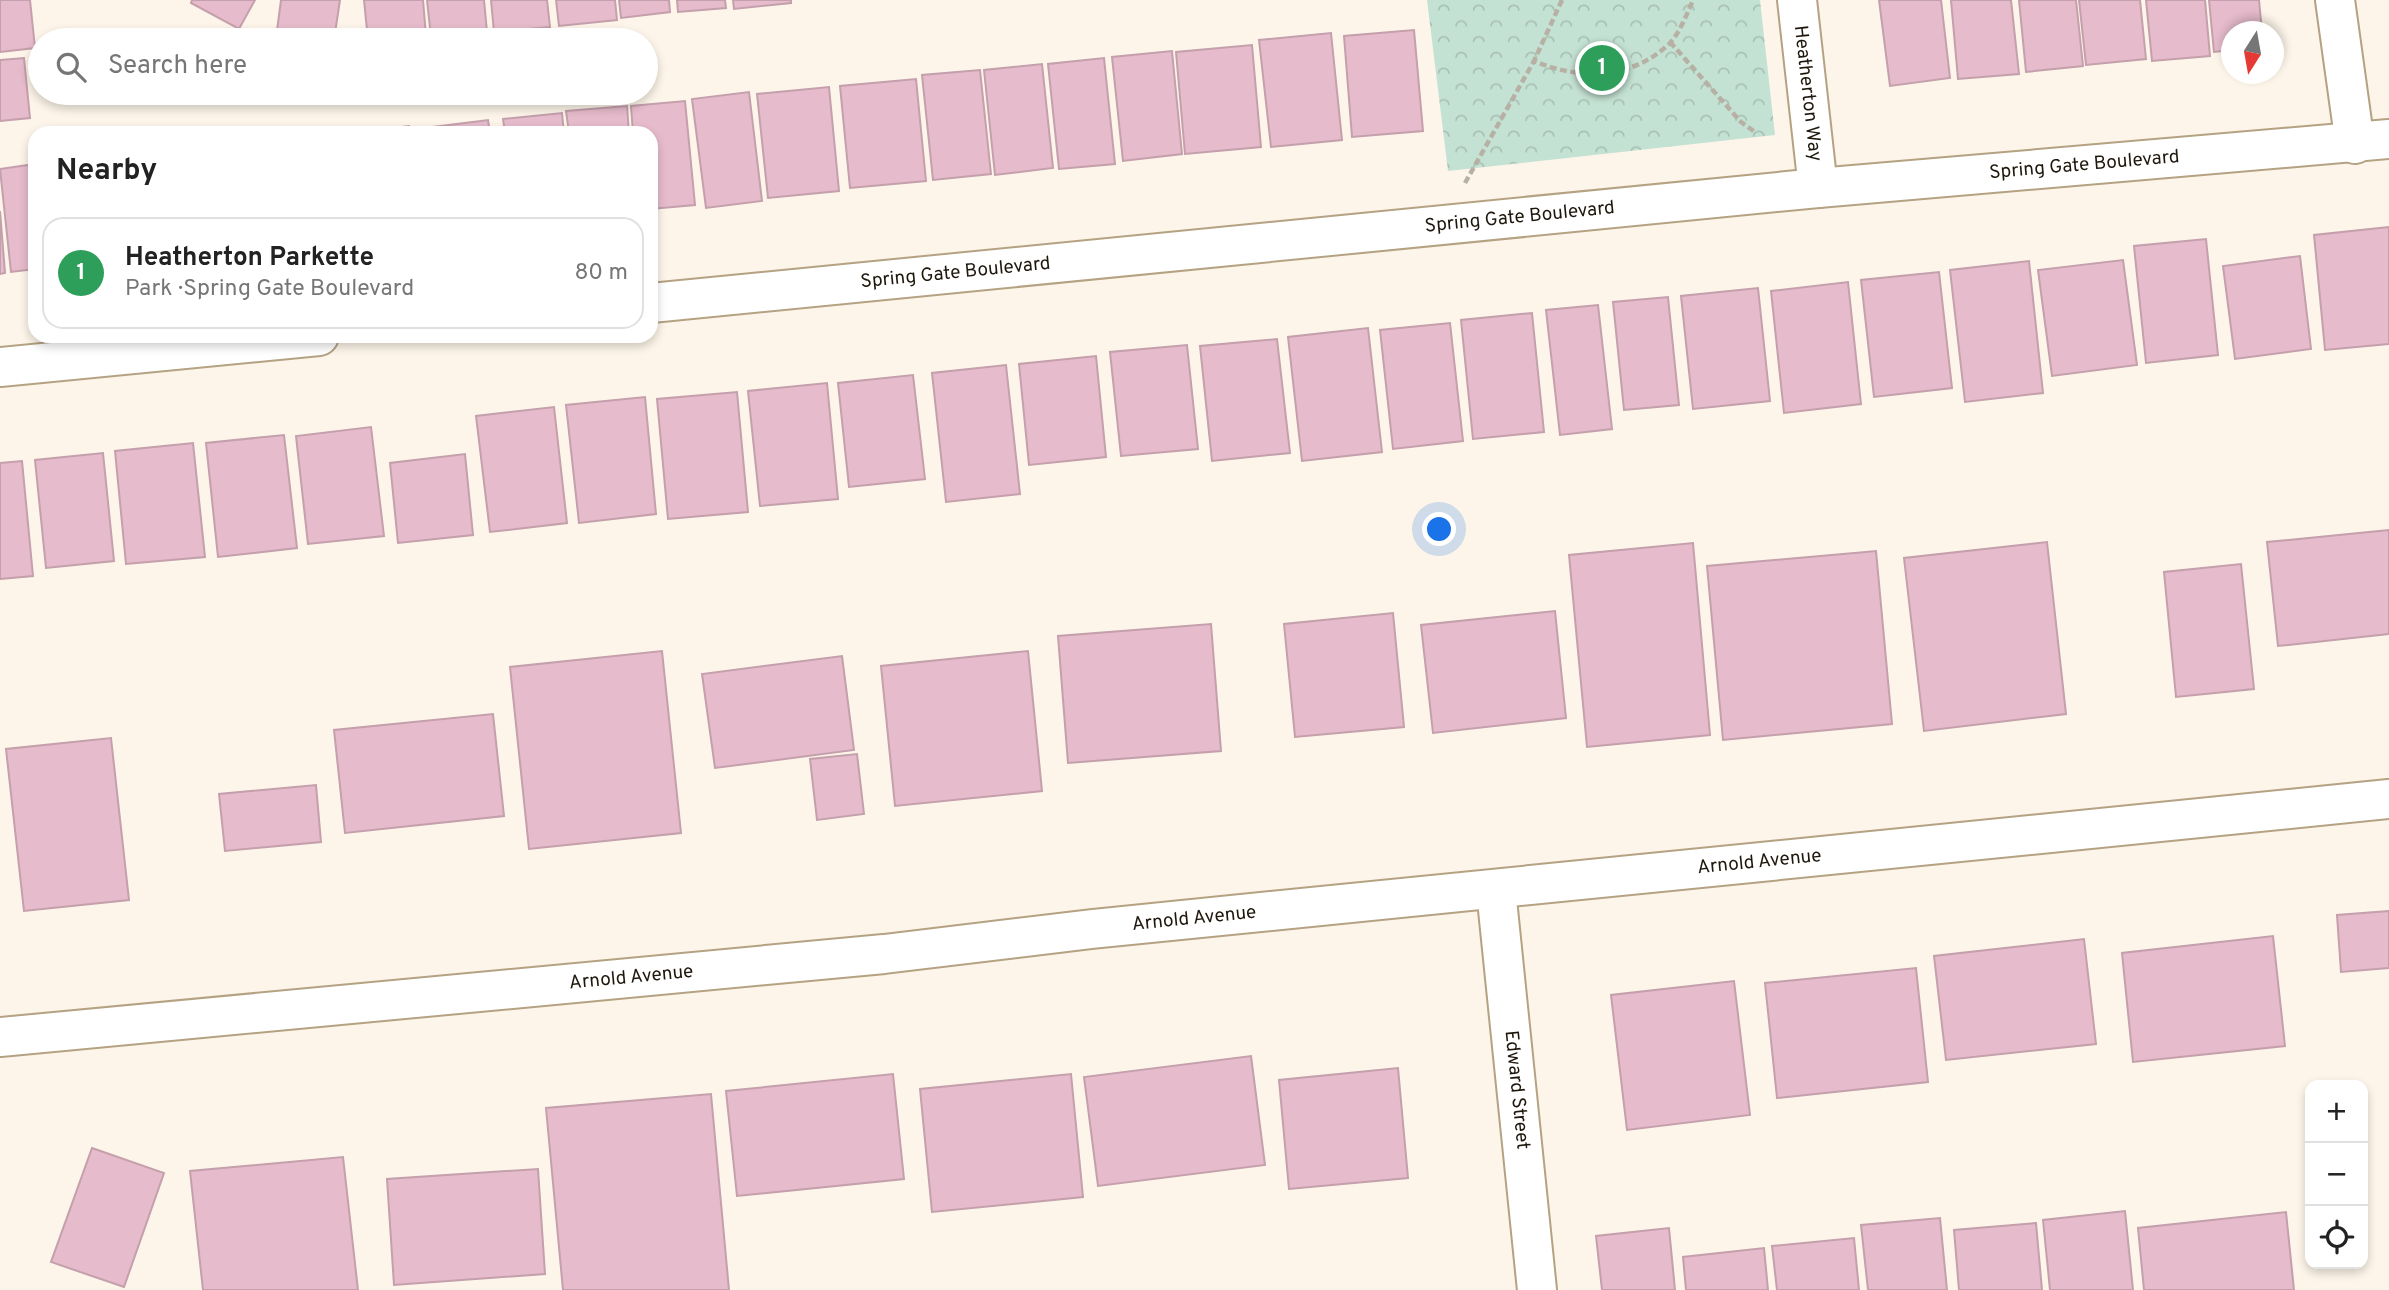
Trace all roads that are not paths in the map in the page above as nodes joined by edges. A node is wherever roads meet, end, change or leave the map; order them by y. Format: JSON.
{"nodes":[{"id":1,"x":1797,"y":0,"type":"edge"},
{"id":2,"x":2336,"y":0,"type":"edge"},
{"id":3,"x":2372,"y":141,"type":"edge"},
{"id":4,"x":1818,"y":188,"type":"junction"},
{"id":5,"x":658,"y":302,"type":"edge"},
{"id":6,"x":247,"y":343,"type":"edge"},
{"id":7,"x":0,"y":367,"type":"edge"},
{"id":8,"x":2389,"y":799,"type":"edge"},
{"id":9,"x":1496,"y":890,"type":"junction"},
{"id":10,"x":0,"y":1037,"type":"edge"},
{"id":11,"x":1537,"y":1290,"type":"edge"}],
"edges":[{"from":1,"to":4,"type":"street","name":"Heatherton Way"},
{"from":2,"to":3,"type":"street"},
{"from":3,"to":4,"type":"street","name":"Spring Gate Boulevard"},
{"from":4,"to":5,"type":"street","name":"Spring Gate Boulevard"},
{"from":6,"to":7,"type":"street"},
{"from":8,"to":9,"type":"street","name":"Arnold Avenue"},
{"from":9,"to":10,"type":"street","name":"Arnold Avenue"},
{"from":9,"to":11,"type":"street","name":"Edward Street"}]}
